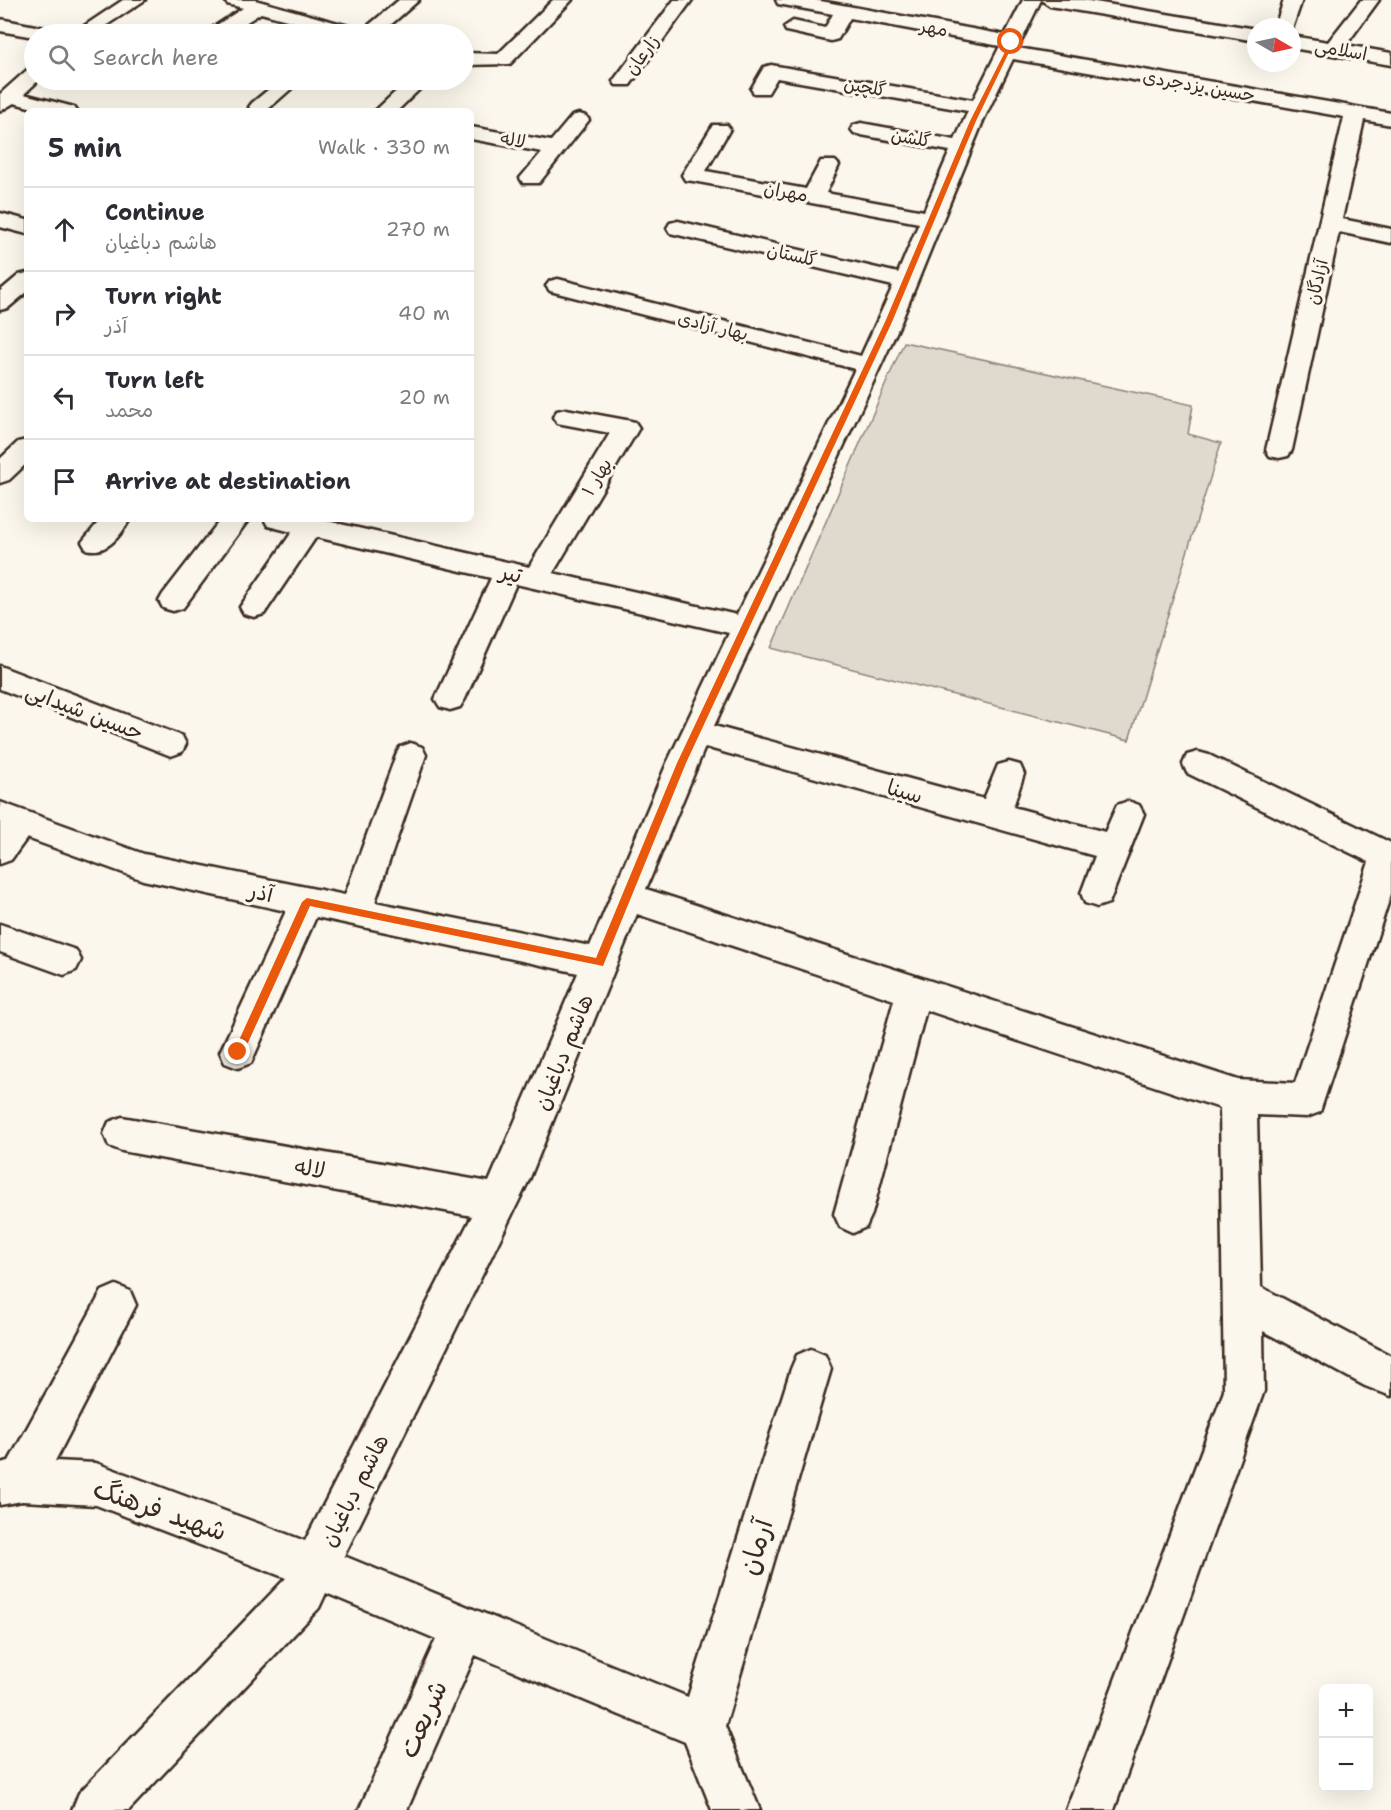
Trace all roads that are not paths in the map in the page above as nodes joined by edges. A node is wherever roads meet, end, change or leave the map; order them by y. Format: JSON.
{"nodes":[{"id":1,"x":136,"y":0,"type":"edge"},
{"id":2,"x":234,"y":0,"type":"edge"},
{"id":3,"x":563,"y":0,"type":"edge"},
{"id":4,"x":683,"y":0,"type":"edge"},
{"id":5,"x":785,"y":0,"type":"edge"},
{"id":6,"x":1032,"y":0,"type":"edge"},
{"id":7,"x":1050,"y":0,"type":"edge"},
{"id":8,"x":1167,"y":0,"type":"edge"},
{"id":9,"x":1293,"y":0,"type":"edge"},
{"id":10,"x":1370,"y":0,"type":"edge"},
{"id":11,"x":401,"y":1,"type":"edge"},
{"id":12,"x":258,"y":7,"type":"junction"},
{"id":13,"x":844,"y":11,"type":"junction"},
{"id":14,"x":1287,"y":18,"type":"edge"},
{"id":15,"x":1161,"y":19,"type":"junction"},
{"id":16,"x":97,"y":24,"type":"edge"},
{"id":17,"x":232,"y":24,"type":"edge"},
{"id":18,"x":315,"y":24,"type":"edge"},
{"id":19,"x":379,"y":24,"type":"edge"},
{"id":20,"x":0,"y":25,"type":"edge"},
{"id":21,"x":793,"y":27,"type":"dead end"},
{"id":22,"x":24,"y":30,"type":"edge"},
{"id":23,"x":1247,"y":33,"type":"edge"},
{"id":24,"x":1301,"y":44,"type":"edge"},
{"id":25,"x":1009,"y":47,"type":"junction"},
{"id":26,"x":1333,"y":49,"type":"junction"},
{"id":27,"x":474,"y":59,"type":"edge"},
{"id":28,"x":1391,"y":59,"type":"edge"},
{"id":29,"x":623,"y":81,"type":"dead end"},
{"id":30,"x":24,"y":83,"type":"edge"},
{"id":31,"x":760,"y":89,"type":"dead end"},
{"id":32,"x":279,"y":90,"type":"edge"},
{"id":33,"x":408,"y":90,"type":"edge"},
{"id":34,"x":5,"y":100,"type":"edge"},
{"id":35,"x":259,"y":107,"type":"dead end"},
{"id":36,"x":979,"y":107,"type":"junction"},
{"id":37,"x":50,"y":108,"type":"edge"},
{"id":38,"x":388,"y":108,"type":"edge"},
{"id":39,"x":1355,"y":113,"type":"junction"},
{"id":40,"x":1391,"y":119,"type":"edge"},
{"id":41,"x":579,"y":120,"type":"dead end"},
{"id":42,"x":720,"y":129,"type":"dead end"},
{"id":43,"x":861,"y":129,"type":"dead end"},
{"id":44,"x":474,"y":134,"type":"edge"},
{"id":45,"x":962,"y":147,"type":"junction"},
{"id":46,"x":556,"y":148,"type":"junction"},
{"id":47,"x":828,"y":165,"type":"dead end"},
{"id":48,"x":531,"y":178,"type":"dead end"},
{"id":49,"x":813,"y":197,"type":"junction"},
{"id":50,"x":932,"y":219,"type":"junction"},
{"id":51,"x":1330,"y":223,"type":"junction"},
{"id":52,"x":678,"y":228,"type":"dead end"},
{"id":53,"x":1391,"y":236,"type":"edge"},
{"id":54,"x":905,"y":282,"type":"junction"},
{"id":55,"x":24,"y":283,"type":"edge"},
{"id":56,"x":558,"y":286,"type":"dead end"},
{"id":57,"x":0,"y":303,"type":"edge"},
{"id":58,"x":868,"y":365,"type":"junction"},
{"id":59,"x":566,"y":417,"type":"dead end"},
{"id":60,"x":1279,"y":450,"type":"dead end"},
{"id":61,"x":114,"y":522,"type":"edge"},
{"id":62,"x":234,"y":522,"type":"edge"},
{"id":63,"x":312,"y":523,"type":"edge"},
{"id":64,"x":96,"y":542,"type":"dead end"},
{"id":65,"x":522,"y":575,"type":"junction"},
{"id":66,"x":173,"y":600,"type":"dead end"},
{"id":67,"x":254,"y":607,"type":"dead end"},
{"id":68,"x":746,"y":627,"type":"junction"},
{"id":69,"x":0,"y":677,"type":"edge"},
{"id":70,"x":450,"y":699,"type":"dead end"},
{"id":71,"x":696,"y":733,"type":"junction"},
{"id":72,"x":171,"y":744,"type":"dead end"},
{"id":73,"x":411,"y":754,"type":"dead end"},
{"id":74,"x":1198,"y":764,"type":"dead end"},
{"id":75,"x":1010,"y":774,"type":"dead end"},
{"id":76,"x":1128,"y":814,"type":"dead end"},
{"id":77,"x":994,"y":815,"type":"junction"},
{"id":78,"x":10,"y":819,"type":"edge"},
{"id":79,"x":1113,"y":848,"type":"junction"},
{"id":80,"x":0,"y":851,"type":"edge"},
{"id":81,"x":1097,"y":893,"type":"dead end"},
{"id":82,"x":627,"y":897,"type":"junction"},
{"id":83,"x":307,"y":902,"type":"junction"},
{"id":84,"x":355,"y":912,"type":"junction"},
{"id":85,"x":0,"y":938,"type":"edge"},
{"id":86,"x":64,"y":960,"type":"dead end"},
{"id":87,"x":599,"y":963,"type":"junction"},
{"id":88,"x":914,"y":990,"type":"junction"},
{"id":89,"x":238,"y":1052,"type":"dead end"},
{"id":90,"x":1238,"y":1096,"type":"junction"},
{"id":91,"x":122,"y":1134,"type":"dead end"},
{"id":92,"x":498,"y":1202,"type":"junction"},
{"id":93,"x":853,"y":1214,"type":"dead end"},
{"id":94,"x":1242,"y":1298,"type":"junction"},
{"id":95,"x":116,"y":1305,"type":"dead end"},
{"id":96,"x":811,"y":1369,"type":"dead end"},
{"id":97,"x":1391,"y":1376,"type":"edge"},
{"id":98,"x":11,"y":1482,"type":"edge"},
{"id":99,"x":316,"y":1567,"type":"junction"},
{"id":100,"x":464,"y":1628,"type":"junction"},
{"id":101,"x":702,"y":1726,"type":"junction"},
{"id":102,"x":96,"y":1810,"type":"edge"},
{"id":103,"x":383,"y":1810,"type":"edge"},
{"id":104,"x":736,"y":1810,"type":"edge"},
{"id":105,"x":1090,"y":1810,"type":"edge"}],
"edges":[{"from":1,"to":16,"type":"street"},
{"from":2,"to":12,"type":"street"},
{"from":3,"to":27,"type":"street"},
{"from":4,"to":29,"type":"street","name":"زارعان"},
{"from":5,"to":13,"type":"street","name":"مهر"},
{"from":6,"to":25,"type":"street","name":"هاشم دباغیان"},
{"from":7,"to":15,"type":"street"},
{"from":8,"to":15,"type":"street"},
{"from":9,"to":14,"type":"street"},
{"from":10,"to":26,"type":"street"},
{"from":11,"to":19,"type":"street"},
{"from":12,"to":17,"type":"street"},
{"from":12,"to":18,"type":"street"},
{"from":13,"to":21,"type":"street"},
{"from":13,"to":25,"type":"street","name":"مهر"},
{"from":15,"to":23,"type":"street"},
{"from":20,"to":22,"type":"street"},
{"from":24,"to":26,"type":"street","name":"اسلامی"},
{"from":25,"to":36,"type":"street","name":"هاشم دباغیان"},
{"from":25,"to":39,"type":"street","name":"حسین یزدجردی"},
{"from":26,"to":28,"type":"street","name":"اسلامی"},
{"from":30,"to":34,"type":"street"},
{"from":31,"to":36,"type":"street","name":"گلچین"},
{"from":32,"to":35,"type":"street"},
{"from":33,"to":38,"type":"street"},
{"from":34,"to":37,"type":"street"},
{"from":36,"to":45,"type":"street","name":"هاشم دباغیان"},
{"from":39,"to":40,"type":"street","name":"حسین یزدجردی"},
{"from":39,"to":51,"type":"street","name":"آزادگان"},
{"from":41,"to":46,"type":"street"},
{"from":42,"to":49,"type":"street","name":"مهران"},
{"from":43,"to":45,"type":"street","name":"گلشن"},
{"from":44,"to":46,"type":"street","name":"لاله"},
{"from":45,"to":50,"type":"street","name":"هاشم دباغیان"},
{"from":46,"to":48,"type":"street"},
{"from":47,"to":49,"type":"street"},
{"from":49,"to":50,"type":"street","name":"مهران"},
{"from":50,"to":54,"type":"street","name":"هاشم دباغیان"},
{"from":51,"to":53,"type":"street"},
{"from":51,"to":60,"type":"street","name":"آزادگان"},
{"from":52,"to":54,"type":"street","name":"گلستان"},
{"from":54,"to":58,"type":"street","name":"هاشم دباغیان"},
{"from":55,"to":57,"type":"street"},
{"from":56,"to":58,"type":"street","name":"بهار آزادی"},
{"from":58,"to":68,"type":"street","name":"هاشم دباغیان"},
{"from":59,"to":65,"type":"street","name":"بهار ۱"},
{"from":61,"to":64,"type":"street"},
{"from":62,"to":66,"type":"street"},
{"from":63,"to":65,"type":"street","name":"تیر"},
{"from":63,"to":67,"type":"street"},
{"from":65,"to":68,"type":"street","name":"تیر"},
{"from":65,"to":70,"type":"street"},
{"from":68,"to":71,"type":"street","name":"هاشم دباغیان"},
{"from":69,"to":72,"type":"street","name":"حسین شیدایی"},
{"from":71,"to":77,"type":"street","name":"سینا"},
{"from":71,"to":82,"type":"street","name":"هاشم دباغیان"},
{"from":73,"to":84,"type":"street"},
{"from":74,"to":90,"type":"street"},
{"from":75,"to":77,"type":"street"},
{"from":76,"to":79,"type":"street"},
{"from":77,"to":79,"type":"street","name":"سینا"},
{"from":78,"to":80,"type":"street"},
{"from":78,"to":83,"type":"street","name":"آذر"},
{"from":79,"to":81,"type":"street"},
{"from":82,"to":87,"type":"street","name":"هاشم دباغیان"},
{"from":82,"to":88,"type":"street"},
{"from":83,"to":84,"type":"street","name":"آذر"},
{"from":83,"to":89,"type":"street"},
{"from":84,"to":87,"type":"street","name":"آذر"},
{"from":85,"to":86,"type":"street"},
{"from":87,"to":92,"type":"street","name":"هاشم دباغیان"},
{"from":88,"to":90,"type":"street"},
{"from":88,"to":93,"type":"street"},
{"from":90,"to":94,"type":"street"},
{"from":91,"to":92,"type":"street","name":"لاله"},
{"from":92,"to":99,"type":"street","name":"هاشم دباغیان"},
{"from":94,"to":97,"type":"street"},
{"from":94,"to":105,"type":"street"},
{"from":95,"to":98,"type":"street"},
{"from":96,"to":101,"type":"street","name":"آرمان"},
{"from":98,"to":99,"type":"street","name":"شهید فرهنگ"},
{"from":99,"to":100,"type":"street","name":"شهید فرهنگ"},
{"from":99,"to":102,"type":"street","name":"هاشم دباغیان"},
{"from":100,"to":101,"type":"street","name":"شهید فرهنگ"},
{"from":100,"to":103,"type":"street","name":"شریعت"},
{"from":101,"to":104,"type":"street"}]}
